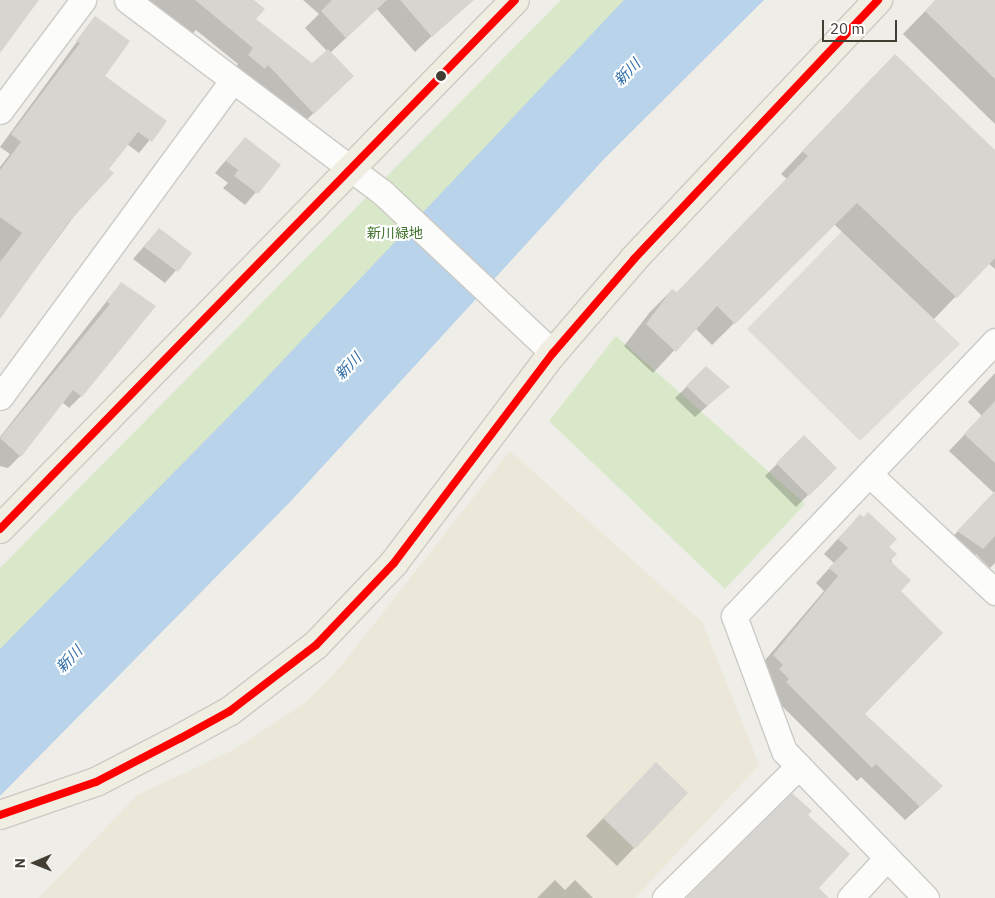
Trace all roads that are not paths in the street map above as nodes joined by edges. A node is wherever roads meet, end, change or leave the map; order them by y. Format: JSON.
{"nodes":[{"id":1,"x":83,"y":0,"type":"edge"},
{"id":2,"x":127,"y":0,"type":"edge"},
{"id":3,"x":515,"y":0,"type":"edge"},
{"id":4,"x":878,"y":0,"type":"edge"},
{"id":5,"x":233,"y":80,"type":"junction"},
{"id":6,"x":4,"y":98,"type":"edge"},
{"id":7,"x":351,"y":170,"type":"junction"},
{"id":8,"x":995,"y":341,"type":"edge"},
{"id":9,"x":553,"y":353,"type":"junction"},
{"id":10,"x":0,"y":397,"type":"edge"},
{"id":11,"x":869,"y":474,"type":"junction"},
{"id":12,"x":0,"y":529,"type":"edge"},
{"id":13,"x":995,"y":592,"type":"edge"},
{"id":14,"x":798,"y":766,"type":"junction"},
{"id":15,"x":0,"y":815,"type":"edge"},
{"id":16,"x":887,"y":858,"type":"junction"},
{"id":17,"x":665,"y":898,"type":"edge"},
{"id":18,"x":850,"y":898,"type":"edge"},
{"id":19,"x":926,"y":898,"type":"edge"}],
"edges":[{"from":1,"to":6,"type":"street"},
{"from":2,"to":5,"type":"street"},
{"from":3,"to":7,"type":"main road"},
{"from":4,"to":9,"type":"main road"},
{"from":5,"to":7,"type":"street"},
{"from":5,"to":10,"type":"street"},
{"from":7,"to":9,"type":"street"},
{"from":7,"to":12,"type":"main road"},
{"from":8,"to":11,"type":"street"},
{"from":9,"to":15,"type":"main road"},
{"from":11,"to":13,"type":"street"},
{"from":11,"to":14,"type":"street"},
{"from":14,"to":16,"type":"street"},
{"from":14,"to":17,"type":"street"},
{"from":16,"to":18,"type":"street"},
{"from":16,"to":19,"type":"street"}]}
